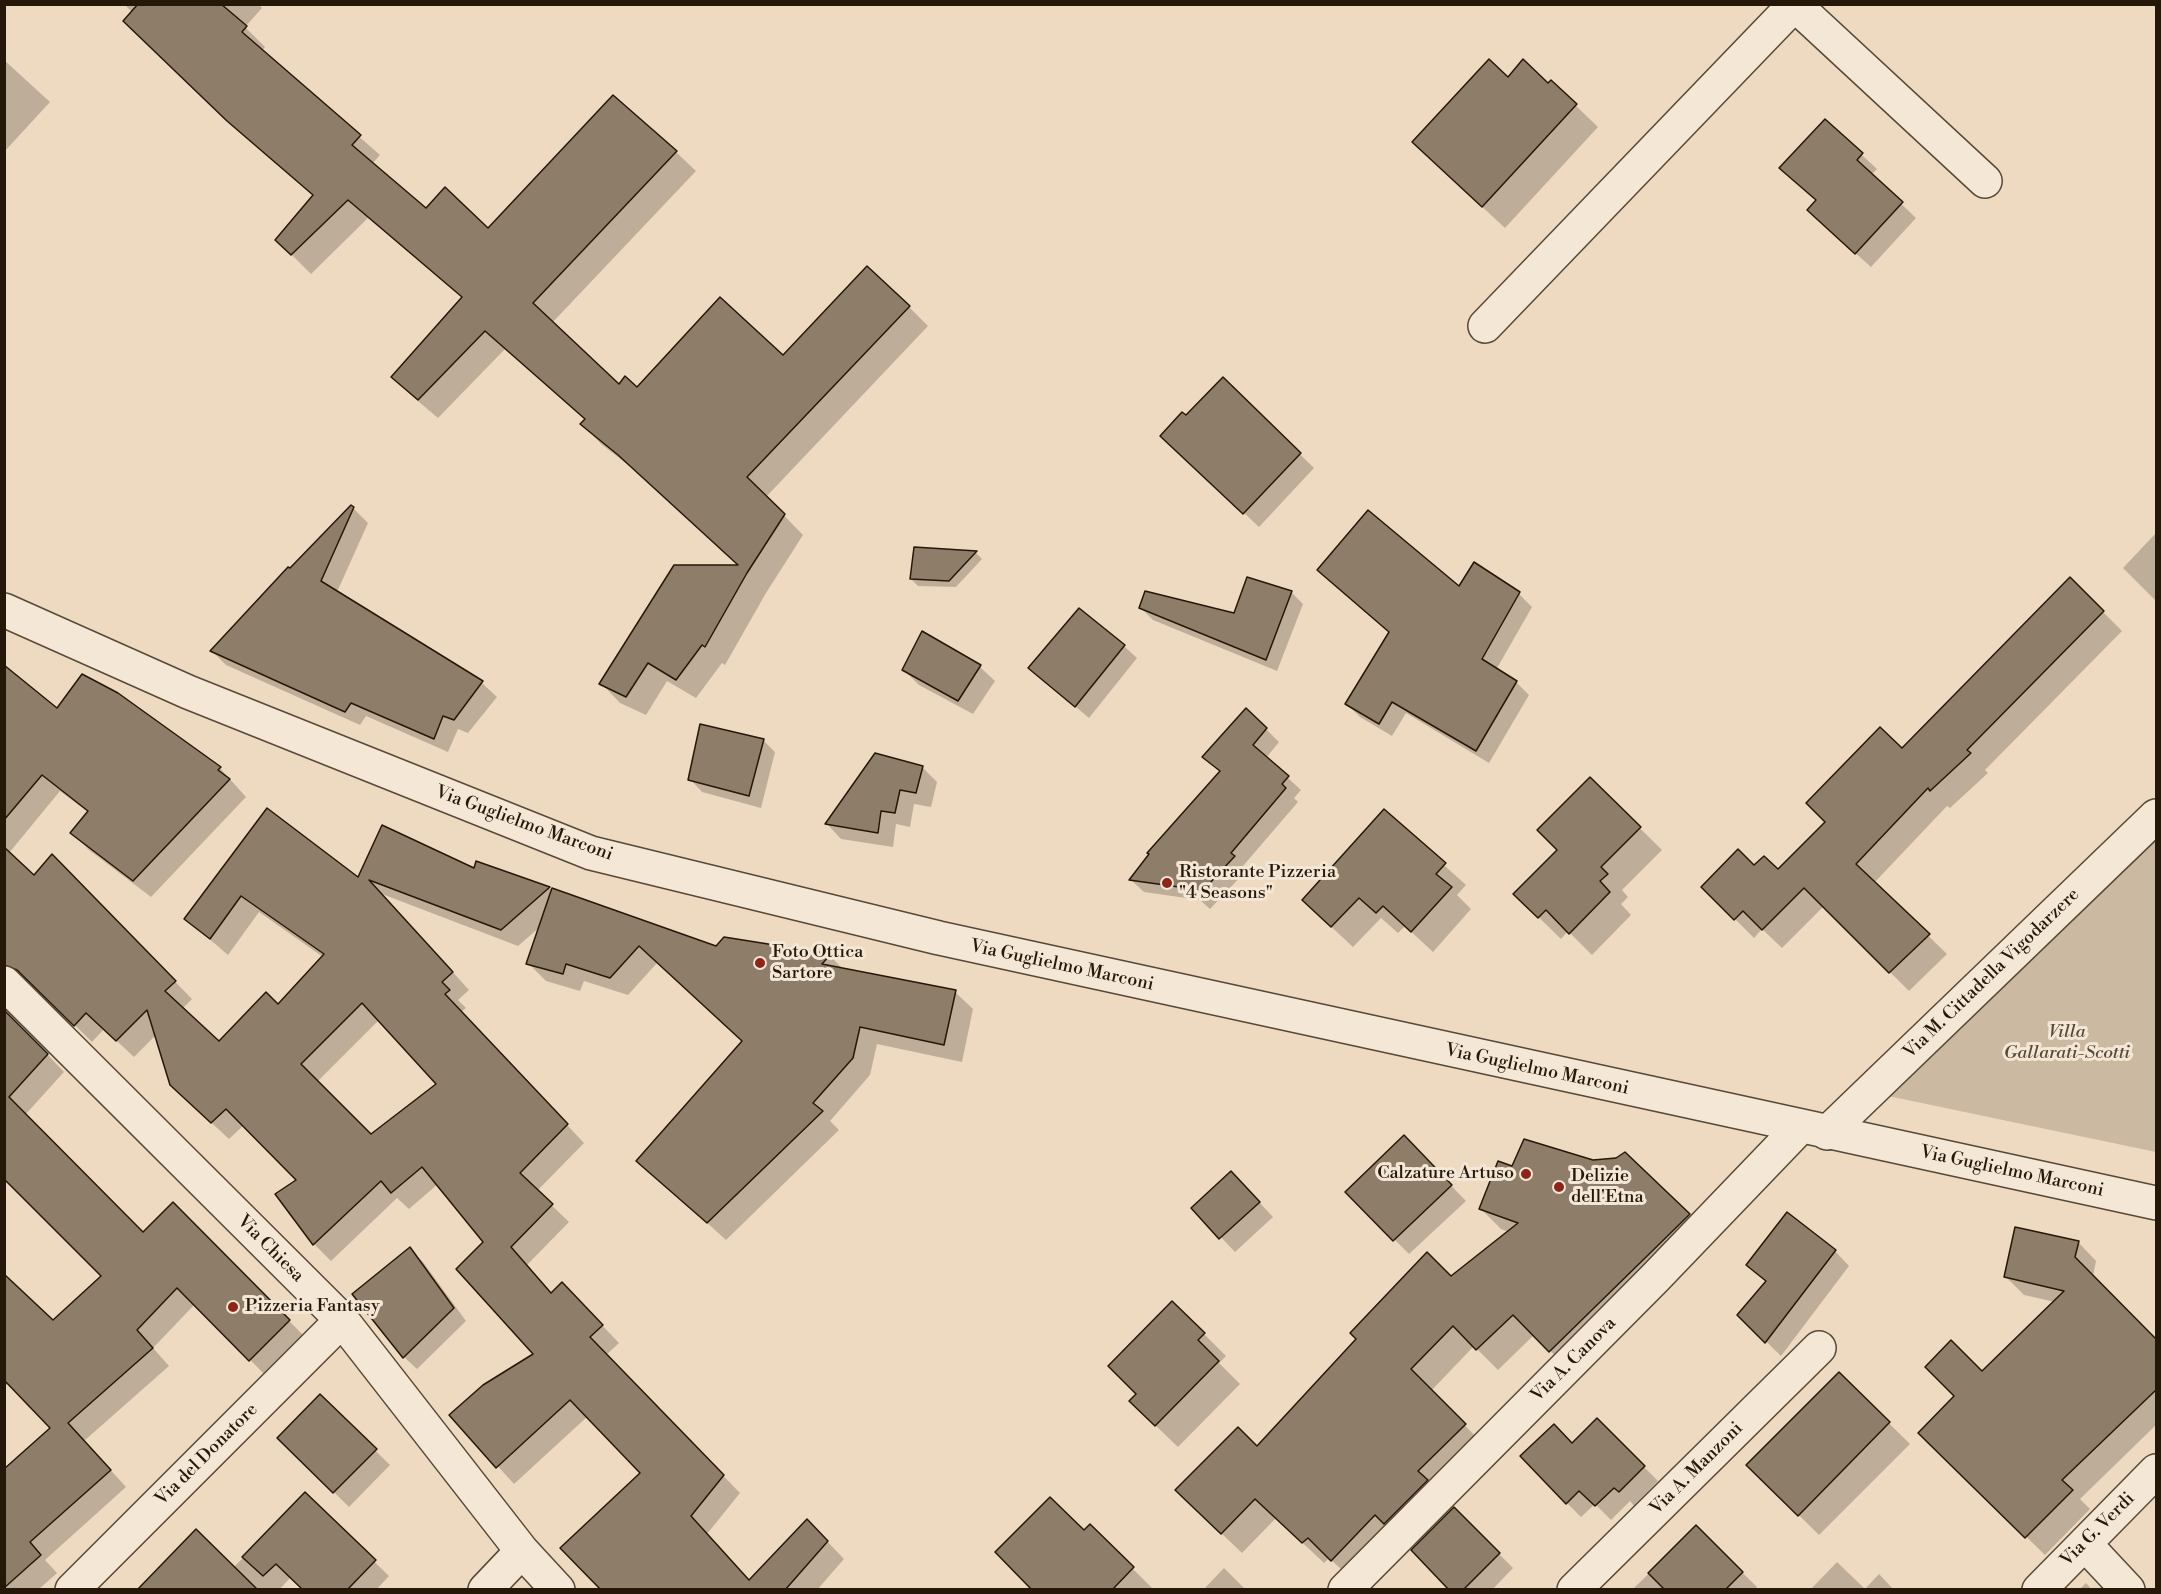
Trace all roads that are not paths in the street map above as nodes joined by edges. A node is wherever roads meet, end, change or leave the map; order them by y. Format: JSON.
{"nodes":[{"id":1,"x":1794,"y":5,"type":"edge"},
{"id":2,"x":1984,"y":181,"type":"dead end"},
{"id":3,"x":1485,"y":326,"type":"dead end"},
{"id":4,"x":4,"y":610,"type":"edge"},
{"id":5,"x":2157,"y":816,"type":"edge"},
{"id":6,"x":4,"y":983,"type":"edge"},
{"id":7,"x":1814,"y":1130,"type":"junction"},
{"id":8,"x":2157,"y":1203,"type":"edge"},
{"id":9,"x":342,"y":1320,"type":"junction"},
{"id":10,"x":1819,"y":1348,"type":"dead end"},
{"id":11,"x":2157,"y":1470,"type":"edge"},
{"id":12,"x":2085,"y":1544,"type":"junction"},
{"id":13,"x":522,"y":1551,"type":"junction"},
{"id":14,"x":72,"y":1590,"type":"edge"},
{"id":15,"x":485,"y":1590,"type":"edge"},
{"id":16,"x":558,"y":1590,"type":"edge"},
{"id":17,"x":1345,"y":1590,"type":"edge"},
{"id":18,"x":1574,"y":1590,"type":"edge"},
{"id":19,"x":2039,"y":1590,"type":"edge"},
{"id":20,"x":2128,"y":1590,"type":"edge"}],
"edges":[{"from":1,"to":2,"type":"street"},
{"from":1,"to":3,"type":"street"},
{"from":4,"to":7,"type":"street","name":"Via Guglielmo Marconi"},
{"from":5,"to":7,"type":"street","name":"Via M. Cittadella Vigodarzere"},
{"from":6,"to":9,"type":"street","name":"Via Chiesa"},
{"from":7,"to":8,"type":"street","name":"Via Guglielmo Marconi"},
{"from":7,"to":17,"type":"street","name":"Via A. Canova"},
{"from":9,"to":13,"type":"street","name":"Via Chiesa"},
{"from":9,"to":14,"type":"street","name":"Via del Donatore"},
{"from":10,"to":18,"type":"street","name":"Via A. Manzoni"},
{"from":11,"to":12,"type":"street","name":"Via G. Verdi"},
{"from":12,"to":19,"type":"street","name":"Via G. Verdi"},
{"from":12,"to":20,"type":"street"},
{"from":13,"to":15,"type":"street"},
{"from":13,"to":16,"type":"street","name":"Via Chiesa"}]}
